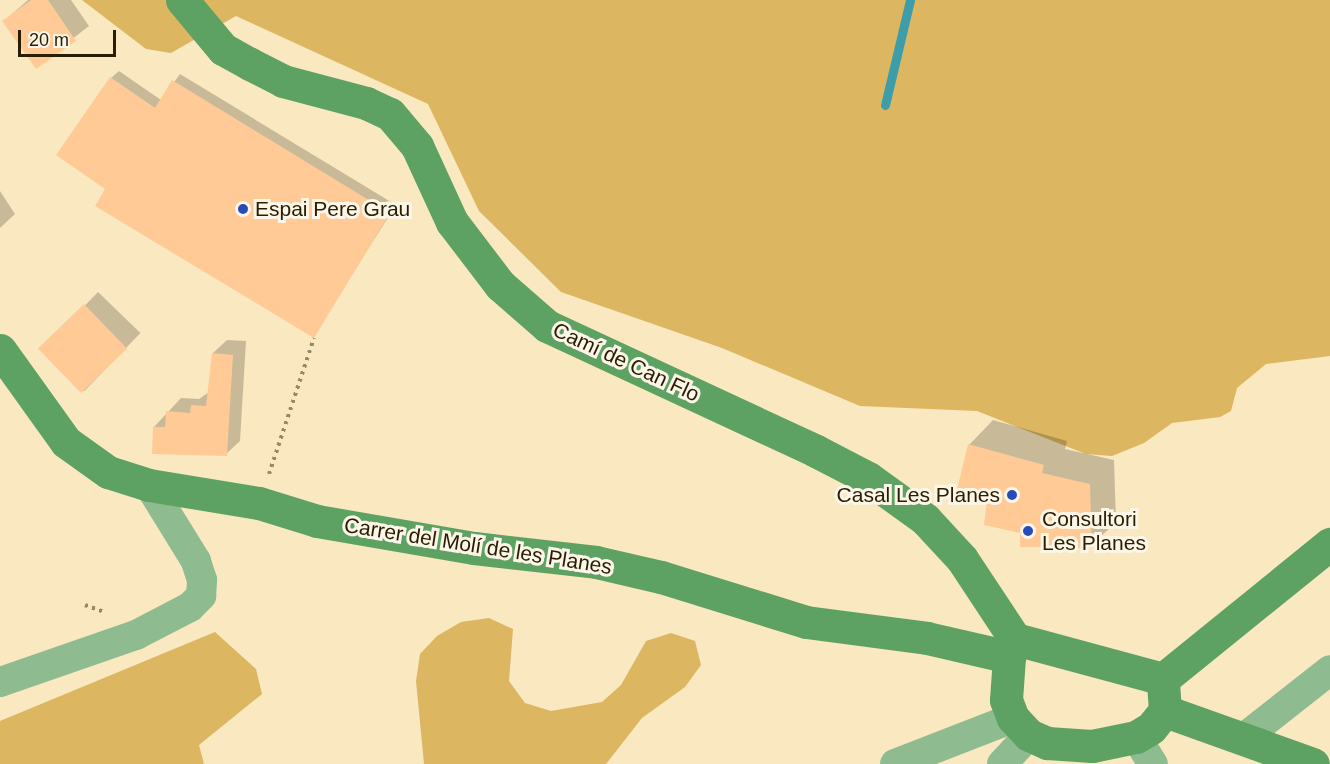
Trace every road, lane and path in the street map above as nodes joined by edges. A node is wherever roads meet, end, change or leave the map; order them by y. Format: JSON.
{"nodes":[{"id":1,"x":182,"y":0,"type":"edge"},
{"id":2,"x":314,"y":338,"type":"dead end"},
{"id":3,"x":0,"y":350,"type":"edge"},
{"id":4,"x":150,"y":485,"type":"junction"},
{"id":5,"x":259,"y":503,"type":"junction"},
{"id":6,"x":1330,"y":544,"type":"edge"},
{"id":7,"x":1012,"y":648,"type":"junction"},
{"id":8,"x":1330,"y":670,"type":"edge"},
{"id":9,"x":0,"y":681,"type":"edge"},
{"id":10,"x":1164,"y":695,"type":"junction"},
{"id":11,"x":1021,"y":726,"type":"junction"},
{"id":12,"x":1136,"y":737,"type":"junction"},
{"id":13,"x":1245,"y":737,"type":"junction"},
{"id":14,"x":895,"y":764,"type":"edge"},
{"id":15,"x":1002,"y":764,"type":"edge"},
{"id":16,"x":1153,"y":764,"type":"edge"},
{"id":17,"x":1313,"y":764,"type":"edge"}],
"edges":[{"from":1,"to":7,"type":"street","name":"Camí de Can Flo"},
{"from":2,"to":5,"type":"path"},
{"from":3,"to":4,"type":"street","name":"Carrer del Molí de les Planes"},
{"from":4,"to":5,"type":"street","name":"Carrer del Molí de les Planes"},
{"from":4,"to":9,"type":"street"},
{"from":5,"to":7,"type":"street","name":"Carrer del Molí de les Planes"},
{"from":6,"to":10,"type":"street"},
{"from":7,"to":10,"type":"street","name":"Carrer del Molí de les Planes"},
{"from":7,"to":11,"type":"street"},
{"from":8,"to":13,"type":"street"},
{"from":10,"to":12,"type":"street"},
{"from":10,"to":13,"type":"street","name":"Carrer del Molí de les Planes"},
{"from":11,"to":12,"type":"street"},
{"from":11,"to":14,"type":"street"},
{"from":11,"to":15,"type":"street"},
{"from":12,"to":16,"type":"street"},
{"from":13,"to":17,"type":"street","name":"Carrer del Molí de les Planes"}]}
